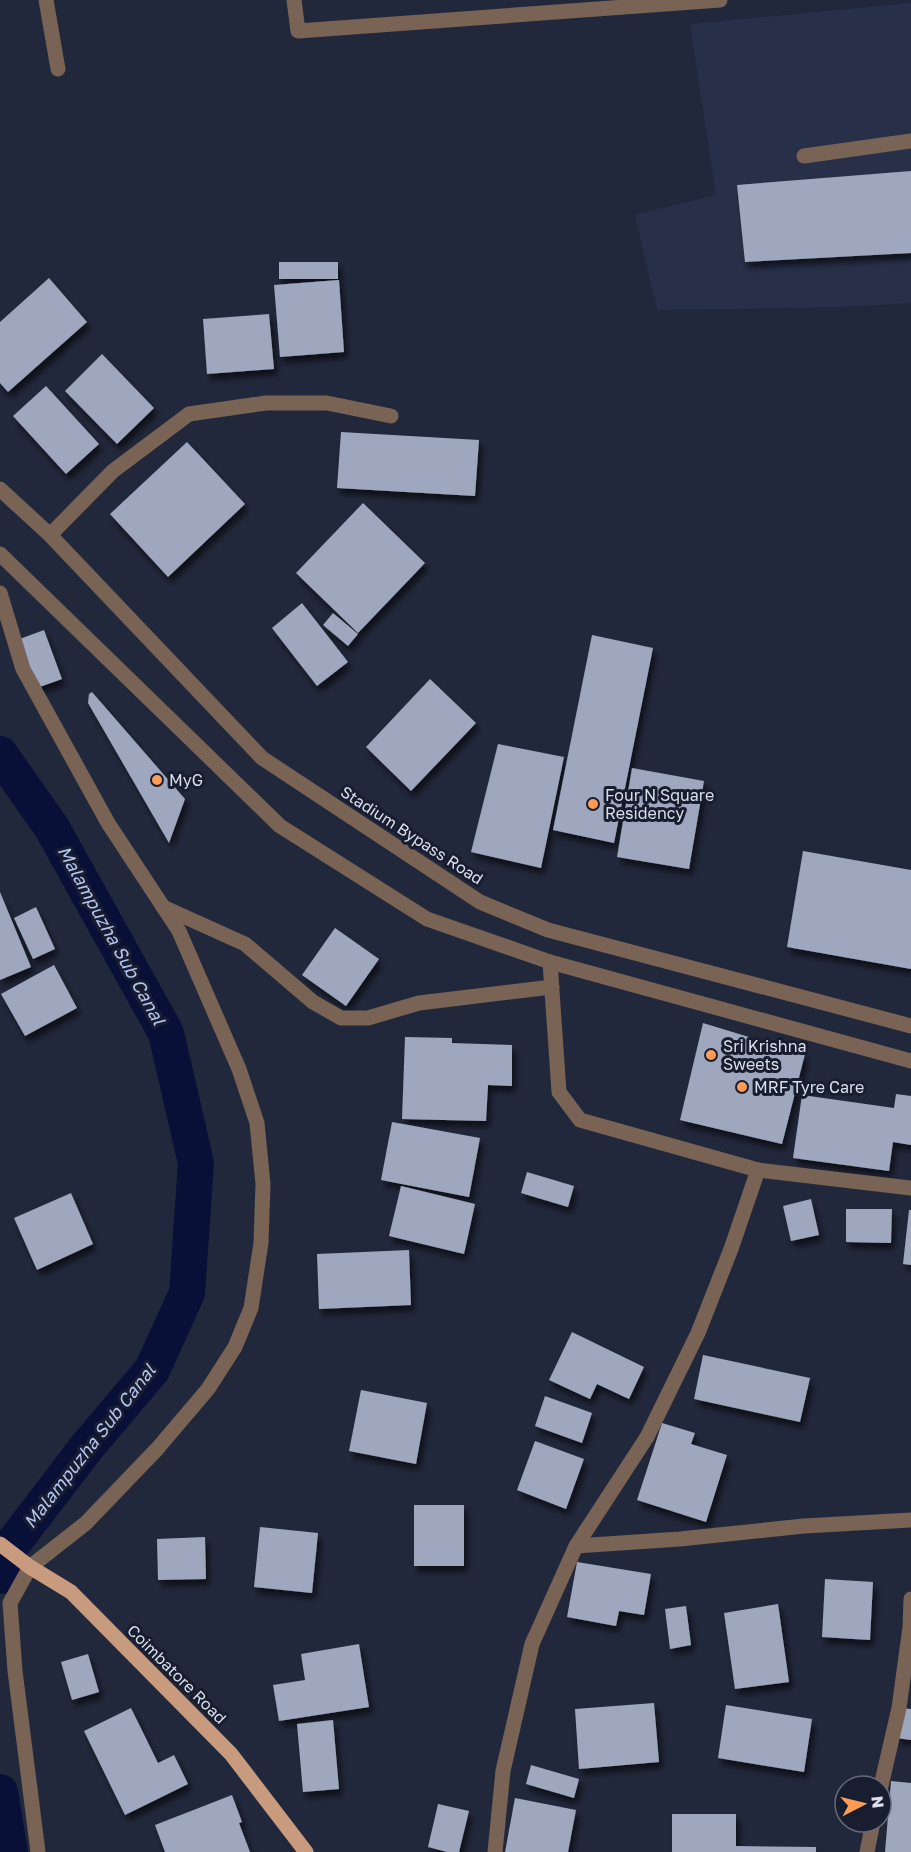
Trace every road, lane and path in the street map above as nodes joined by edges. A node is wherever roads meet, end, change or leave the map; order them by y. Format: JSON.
{"nodes":[{"id":1,"x":46,"y":0,"type":"edge"},
{"id":2,"x":294,"y":0,"type":"edge"},
{"id":3,"x":719,"y":0,"type":"edge"},
{"id":4,"x":58,"y":69,"type":"dead end"},
{"id":5,"x":911,"y":141,"type":"edge"},
{"id":6,"x":804,"y":156,"type":"dead end"},
{"id":7,"x":391,"y":416,"type":"dead end"},
{"id":8,"x":0,"y":489,"type":"edge"},
{"id":9,"x":50,"y":535,"type":"junction"},
{"id":10,"x":0,"y":554,"type":"edge"},
{"id":11,"x":0,"y":593,"type":"edge"},
{"id":12,"x":163,"y":907,"type":"junction"},
{"id":13,"x":550,"y":962,"type":"junction"},
{"id":14,"x":552,"y":987,"type":"junction"},
{"id":15,"x":911,"y":1026,"type":"edge"},
{"id":16,"x":911,"y":1061,"type":"edge"},
{"id":17,"x":758,"y":1170,"type":"junction"},
{"id":18,"x":911,"y":1188,"type":"edge"},
{"id":19,"x":911,"y":1520,"type":"edge"},
{"id":20,"x":0,"y":1544,"type":"edge"},
{"id":21,"x":576,"y":1546,"type":"junction"},
{"id":22,"x":30,"y":1567,"type":"junction"},
{"id":23,"x":911,"y":1599,"type":"edge"},
{"id":24,"x":884,"y":1774,"type":"edge"},
{"id":25,"x":871,"y":1834,"type":"edge"},
{"id":26,"x":38,"y":1852,"type":"edge"},
{"id":27,"x":306,"y":1852,"type":"edge"},
{"id":28,"x":495,"y":1852,"type":"edge"},
{"id":29,"x":867,"y":1852,"type":"edge"}],
"edges":[{"from":1,"to":4,"type":"street"},
{"from":2,"to":3,"type":"street"},
{"from":5,"to":6,"type":"street"},
{"from":7,"to":9,"type":"street"},
{"from":8,"to":9,"type":"street","name":"Stadium Bypass Road"},
{"from":9,"to":15,"type":"street","name":"Stadium Bypass Road"},
{"from":10,"to":13,"type":"street"},
{"from":11,"to":12,"type":"street"},
{"from":12,"to":14,"type":"street"},
{"from":12,"to":22,"type":"street"},
{"from":13,"to":14,"type":"street"},
{"from":13,"to":16,"type":"street"},
{"from":14,"to":17,"type":"street"},
{"from":17,"to":18,"type":"street"},
{"from":17,"to":21,"type":"street"},
{"from":19,"to":21,"type":"street"},
{"from":20,"to":22,"type":"main road","name":"Coimbatore Road"},
{"from":21,"to":28,"type":"street"},
{"from":22,"to":26,"type":"street"},
{"from":22,"to":27,"type":"main road","name":"Coimbatore Road"},
{"from":23,"to":24,"type":"street"},
{"from":25,"to":29,"type":"street"}]}
